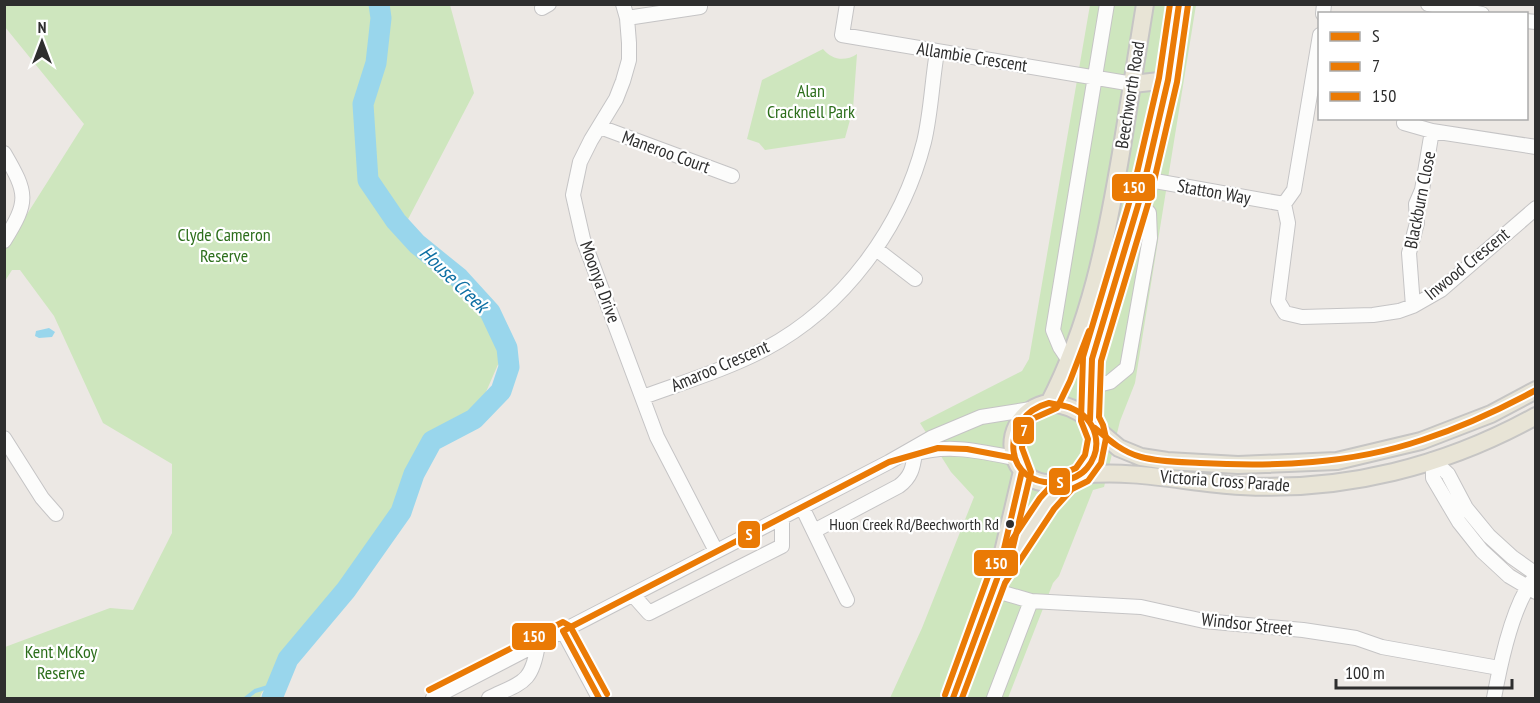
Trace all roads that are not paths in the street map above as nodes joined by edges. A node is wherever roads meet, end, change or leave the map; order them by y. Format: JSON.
{"nodes":[{"id":1,"x":847,"y":4,"type":"edge"},
{"id":2,"x":1107,"y":4,"type":"edge"},
{"id":3,"x":1145,"y":4,"type":"edge"},
{"id":4,"x":1179,"y":4,"type":"edge"},
{"id":5,"x":1428,"y":4,"type":"edge"},
{"id":6,"x":700,"y":7,"type":"dead end"},
{"id":7,"x":625,"y":11,"type":"edge"},
{"id":8,"x":1471,"y":12,"type":"edge"},
{"id":9,"x":1318,"y":46,"type":"edge"},
{"id":10,"x":937,"y":52,"type":"junction"},
{"id":11,"x":1095,"y":78,"type":"junction"},
{"id":12,"x":1168,"y":80,"type":"junction"},
{"id":13,"x":1132,"y":84,"type":"junction"},
{"id":14,"x":1404,"y":123,"type":"dead end"},
{"id":15,"x":600,"y":127,"type":"junction"},
{"id":16,"x":1432,"y":131,"type":"junction"},
{"id":17,"x":1536,"y":147,"type":"edge"},
{"id":18,"x":4,"y":153,"type":"edge"},
{"id":19,"x":732,"y":176,"type":"dead end"},
{"id":20,"x":1144,"y":179,"type":"junction"},
{"id":21,"x":1138,"y":202,"type":"junction"},
{"id":22,"x":1284,"y":204,"type":"junction"},
{"id":23,"x":1536,"y":208,"type":"edge"},
{"id":24,"x":4,"y":241,"type":"edge"},
{"id":25,"x":876,"y":249,"type":"junction"},
{"id":26,"x":915,"y":279,"type":"dead end"},
{"id":27,"x":1413,"y":306,"type":"junction"},
{"id":28,"x":1068,"y":359,"type":"junction"},
{"id":29,"x":1090,"y":387,"type":"junction"},
{"id":30,"x":1536,"y":390,"type":"edge"},
{"id":31,"x":643,"y":397,"type":"junction"},
{"id":32,"x":1049,"y":403,"type":"junction"},
{"id":33,"x":1031,"y":409,"type":"junction"},
{"id":34,"x":1536,"y":416,"type":"edge"},
{"id":35,"x":1093,"y":424,"type":"junction"},
{"id":36,"x":4,"y":438,"type":"edge"},
{"id":37,"x":1421,"y":441,"type":"junction"},
{"id":38,"x":915,"y":453,"type":"junction"},
{"id":39,"x":1433,"y":460,"type":"junction"},
{"id":40,"x":889,"y":462,"type":"junction"},
{"id":41,"x":1018,"y":465,"type":"junction"},
{"id":42,"x":1074,"y":478,"type":"junction"},
{"id":43,"x":802,"y":507,"type":"junction"},
{"id":44,"x":56,"y":514,"type":"dead end"},
{"id":45,"x":782,"y":518,"type":"junction"},
{"id":46,"x":814,"y":531,"type":"junction"},
{"id":47,"x":716,"y":551,"type":"junction"},
{"id":48,"x":1534,"y":583,"type":"edge"},
{"id":49,"x":995,"y":584,"type":"junction"},
{"id":50,"x":633,"y":595,"type":"junction"},
{"id":51,"x":847,"y":600,"type":"dead end"},
{"id":52,"x":1031,"y":601,"type":"junction"},
{"id":53,"x":563,"y":631,"type":"junction"},
{"id":54,"x":538,"y":644,"type":"junction"},
{"id":55,"x":1499,"y":668,"type":"junction"},
{"id":56,"x":433,"y":699,"type":"edge"},
{"id":57,"x":489,"y":699,"type":"edge"},
{"id":58,"x":598,"y":699,"type":"edge"},
{"id":59,"x":953,"y":699,"type":"edge"},
{"id":60,"x":994,"y":699,"type":"edge"},
{"id":61,"x":1494,"y":699,"type":"edge"}],
"edges":[{"from":1,"to":10,"type":"street","name":"Allambie Crescent"},
{"from":2,"to":11,"type":"street","name":"Beechworth Road"},
{"from":3,"to":13,"type":"main road","name":"Beechworth Road"},
{"from":4,"to":12,"type":"main road","name":"Beechworth Road"},
{"from":5,"to":8,"type":"street"},
{"from":6,"to":7,"type":"street"},
{"from":7,"to":15,"type":"street","name":"Moonya Drive"},
{"from":9,"to":22,"type":"street","name":"Inwood Crescent"},
{"from":10,"to":11,"type":"street","name":"Allambie Crescent"},
{"from":10,"to":25,"type":"street","name":"Amaroo Crescent"},
{"from":11,"to":13,"type":"street","name":"Allambie Crescent"},
{"from":11,"to":28,"type":"street","name":"Beechworth Road"},
{"from":12,"to":13,"type":"main road"},
{"from":12,"to":20,"type":"main road","name":"Beechworth Road"},
{"from":13,"to":28,"type":"main road","name":"Beechworth Road"},
{"from":14,"to":16,"type":"street","name":"Blackburn Close"},
{"from":15,"to":19,"type":"street","name":"Maneroo Court"},
{"from":15,"to":31,"type":"street","name":"Moonya Drive"},
{"from":16,"to":17,"type":"street","name":"Blackburn Close"},
{"from":16,"to":27,"type":"street","name":"Blackburn Close"},
{"from":18,"to":24,"type":"street"},
{"from":20,"to":21,"type":"main road","name":"Beechworth Road"},
{"from":20,"to":22,"type":"street","name":"Statton Way"},
{"from":21,"to":29,"type":"main road","name":"Beechworth Road"},
{"from":21,"to":29,"type":"street"},
{"from":22,"to":27,"type":"street","name":"Inwood Crescent"},
{"from":23,"to":27,"type":"street","name":"Inwood Crescent"},
{"from":25,"to":26,"type":"street"},
{"from":25,"to":31,"type":"street","name":"Amaroo Crescent"},
{"from":28,"to":32,"type":"main road","name":"Beechworth Road"},
{"from":29,"to":35,"type":"main road","name":"Beechworth Road"},
{"from":30,"to":37,"type":"main road","name":"Victoria Cross Parade"},
{"from":31,"to":47,"type":"street","name":"Moonya Drive"},
{"from":32,"to":33,"type":"main road"},
{"from":32,"to":35,"type":"main road"},
{"from":33,"to":40,"type":"street"},
{"from":33,"to":41,"type":"main road"},
{"from":34,"to":39,"type":"main road","name":"Victoria Cross Parade"},
{"from":35,"to":37,"type":"main road","name":"Victoria Cross Parade"},
{"from":35,"to":42,"type":"main road"},
{"from":36,"to":44,"type":"street"},
{"from":37,"to":39,"type":"main road"},
{"from":38,"to":40,"type":"street"},
{"from":38,"to":41,"type":"street"},
{"from":38,"to":46,"type":"street"},
{"from":39,"to":42,"type":"main road","name":"Victoria Cross Parade"},
{"from":39,"to":48,"type":"street"},
{"from":40,"to":43,"type":"street"},
{"from":41,"to":42,"type":"main road"},
{"from":41,"to":49,"type":"main road"},
{"from":42,"to":49,"type":"main road"},
{"from":43,"to":45,"type":"street"},
{"from":43,"to":46,"type":"street"},
{"from":45,"to":47,"type":"street"},
{"from":45,"to":50,"type":"street"},
{"from":46,"to":51,"type":"street"},
{"from":47,"to":50,"type":"street"},
{"from":48,"to":55,"type":"street"},
{"from":49,"to":52,"type":"street","name":"Windsor Street"},
{"from":49,"to":59,"type":"main road"},
{"from":50,"to":53,"type":"street"},
{"from":52,"to":55,"type":"street","name":"Windsor Street"},
{"from":52,"to":60,"type":"street"},
{"from":53,"to":54,"type":"street"},
{"from":53,"to":58,"type":"street"},
{"from":54,"to":56,"type":"street"},
{"from":54,"to":57,"type":"street"},
{"from":55,"to":61,"type":"street"}]}
